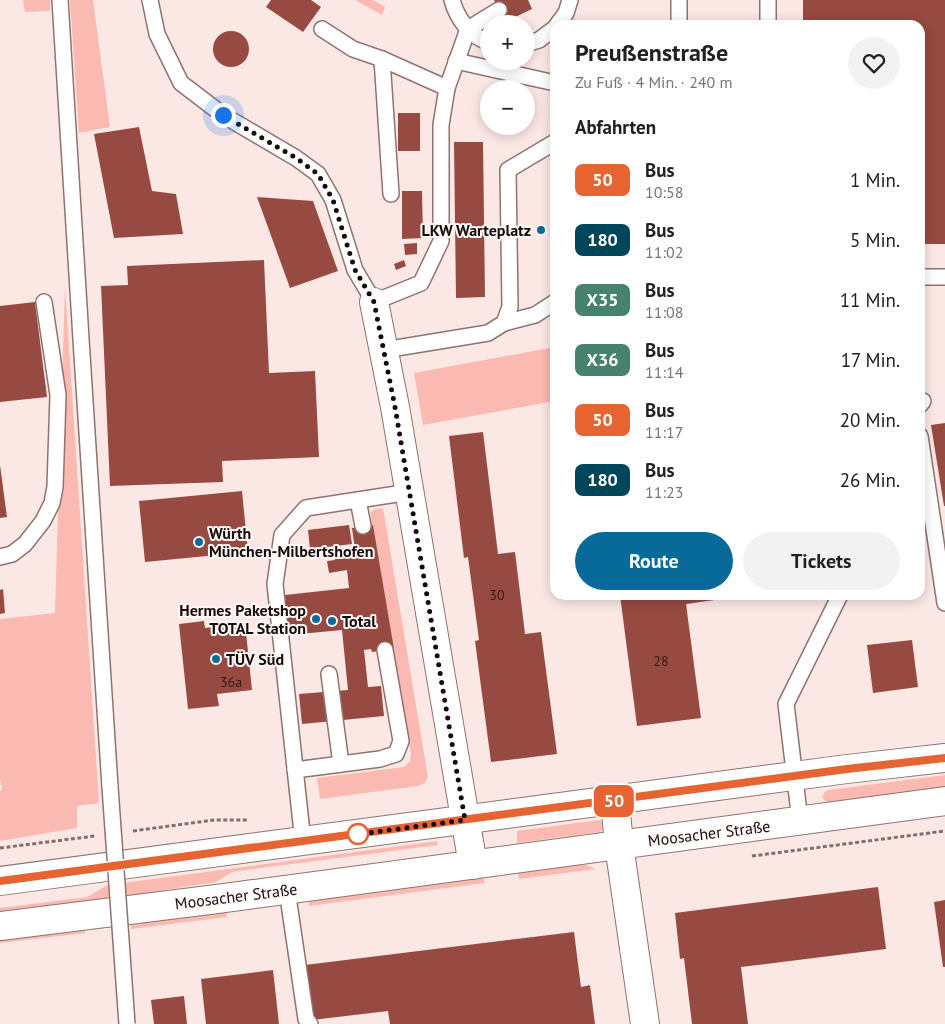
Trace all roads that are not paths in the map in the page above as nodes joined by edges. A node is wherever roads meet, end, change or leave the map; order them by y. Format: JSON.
{"nodes":[{"id":1,"x":60,"y":0,"type":"edge"},
{"id":2,"x":150,"y":0,"type":"edge"},
{"id":3,"x":452,"y":0,"type":"edge"},
{"id":4,"x":570,"y":0,"type":"edge"},
{"id":5,"x":679,"y":0,"type":"edge"},
{"id":6,"x":768,"y":0,"type":"edge"},
{"id":7,"x":499,"y":10,"type":"dead end"},
{"id":8,"x":561,"y":20,"type":"edge"},
{"id":9,"x":679,"y":20,"type":"edge"},
{"id":10,"x":768,"y":20,"type":"edge"},
{"id":11,"x":322,"y":29,"type":"dead end"},
{"id":12,"x":468,"y":30,"type":"junction"},
{"id":13,"x":550,"y":31,"type":"edge"},
{"id":14,"x":480,"y":38,"type":"edge"},
{"id":15,"x":535,"y":41,"type":"edge"},
{"id":16,"x":382,"y":58,"type":"junction"},
{"id":17,"x":456,"y":61,"type":"junction"},
{"id":18,"x":550,"y":81,"type":"edge"},
{"id":19,"x":446,"y":88,"type":"junction"},
{"id":20,"x":550,"y":145,"type":"edge"},
{"id":21,"x":391,"y":194,"type":"dead end"},
{"id":22,"x":925,"y":277,"type":"edge"},
{"id":23,"x":945,"y":277,"type":"edge"},
{"id":24,"x":44,"y":302,"type":"dead end"},
{"id":25,"x":374,"y":302,"type":"junction"},
{"id":26,"x":550,"y":305,"type":"edge"},
{"id":27,"x":504,"y":322,"type":"junction"},
{"id":28,"x":384,"y":350,"type":"junction"},
{"id":29,"x":925,"y":469,"type":"edge"},
{"id":30,"x":410,"y":492,"type":"junction"},
{"id":31,"x":358,"y":500,"type":"junction"},
{"id":32,"x":363,"y":526,"type":"dead end"},
{"id":33,"x":0,"y":557,"type":"edge"},
{"id":34,"x":838,"y":600,"type":"edge"},
{"id":35,"x":945,"y":603,"type":"edge"},
{"id":36,"x":385,"y":650,"type":"dead end"},
{"id":37,"x":329,"y":674,"type":"dead end"},
{"id":38,"x":945,"y":758,"type":"edge"},
{"id":39,"x":341,"y":764,"type":"junction"},
{"id":40,"x":295,"y":770,"type":"junction"},
{"id":41,"x":795,"y":777,"type":"junction"},
{"id":42,"x":615,"y":801,"type":"junction"},
{"id":43,"x":945,"y":802,"type":"edge"},
{"id":44,"x":465,"y":820,"type":"junction"},
{"id":45,"x":800,"y":821,"type":"junction"},
{"id":46,"x":303,"y":842,"type":"junction"},
{"id":47,"x":619,"y":845,"type":"junction"},
{"id":48,"x":473,"y":865,"type":"junction"},
{"id":49,"x":0,"y":881,"type":"edge"},
{"id":50,"x":288,"y":890,"type":"junction"},
{"id":51,"x":0,"y":926,"type":"edge"},
{"id":52,"x":127,"y":1024,"type":"edge"},
{"id":53,"x":310,"y":1024,"type":"edge"},
{"id":54,"x":645,"y":1024,"type":"edge"}],
"edges":[{"from":1,"to":52,"type":"lane","bridge":true},
{"from":2,"to":25,"type":"lane"},
{"from":3,"to":12,"type":"lane"},
{"from":4,"to":8,"type":"lane"},
{"from":5,"to":9,"type":"lane"},
{"from":6,"to":10,"type":"lane"},
{"from":7,"to":12,"type":"lane"},
{"from":11,"to":16,"type":"lane"},
{"from":12,"to":14,"type":"lane"},
{"from":12,"to":17,"type":"lane"},
{"from":13,"to":15,"type":"lane"},
{"from":16,"to":19,"type":"lane"},
{"from":16,"to":21,"type":"lane"},
{"from":17,"to":18,"type":"lane"},
{"from":17,"to":19,"type":"lane"},
{"from":19,"to":25,"type":"lane"},
{"from":20,"to":27,"type":"lane"},
{"from":22,"to":23,"type":"lane"},
{"from":24,"to":33,"type":"lane"},
{"from":25,"to":28,"type":"main road"},
{"from":26,"to":27,"type":"lane"},
{"from":27,"to":28,"type":"lane"},
{"from":28,"to":30,"type":"main road"},
{"from":29,"to":35,"type":"lane"},
{"from":30,"to":31,"type":"lane"},
{"from":30,"to":44,"type":"main road"},
{"from":31,"to":32,"type":"lane"},
{"from":31,"to":40,"type":"lane"},
{"from":34,"to":41,"type":"lane"},
{"from":36,"to":39,"type":"lane"},
{"from":37,"to":39,"type":"lane"},
{"from":38,"to":41,"type":"main road"},
{"from":39,"to":40,"type":"lane"},
{"from":40,"to":46,"type":"lane"},
{"from":41,"to":42,"type":"main road"},
{"from":41,"to":45,"type":"lane"},
{"from":42,"to":44,"type":"main road"},
{"from":42,"to":47,"type":"main road"},
{"from":43,"to":45,"type":"main road","name":"Moosacher Straße"},
{"from":44,"to":46,"type":"main road"},
{"from":44,"to":48,"type":"main road"},
{"from":45,"to":47,"type":"main road","name":"Moosacher Straße"},
{"from":46,"to":49,"type":"main road"},
{"from":47,"to":48,"type":"main road","name":"Moosacher Straße"},
{"from":47,"to":54,"type":"main road"},
{"from":48,"to":50,"type":"main road","name":"Moosacher Straße"},
{"from":50,"to":51,"type":"main road","name":"Moosacher Straße"},
{"from":50,"to":53,"type":"lane"}]}
